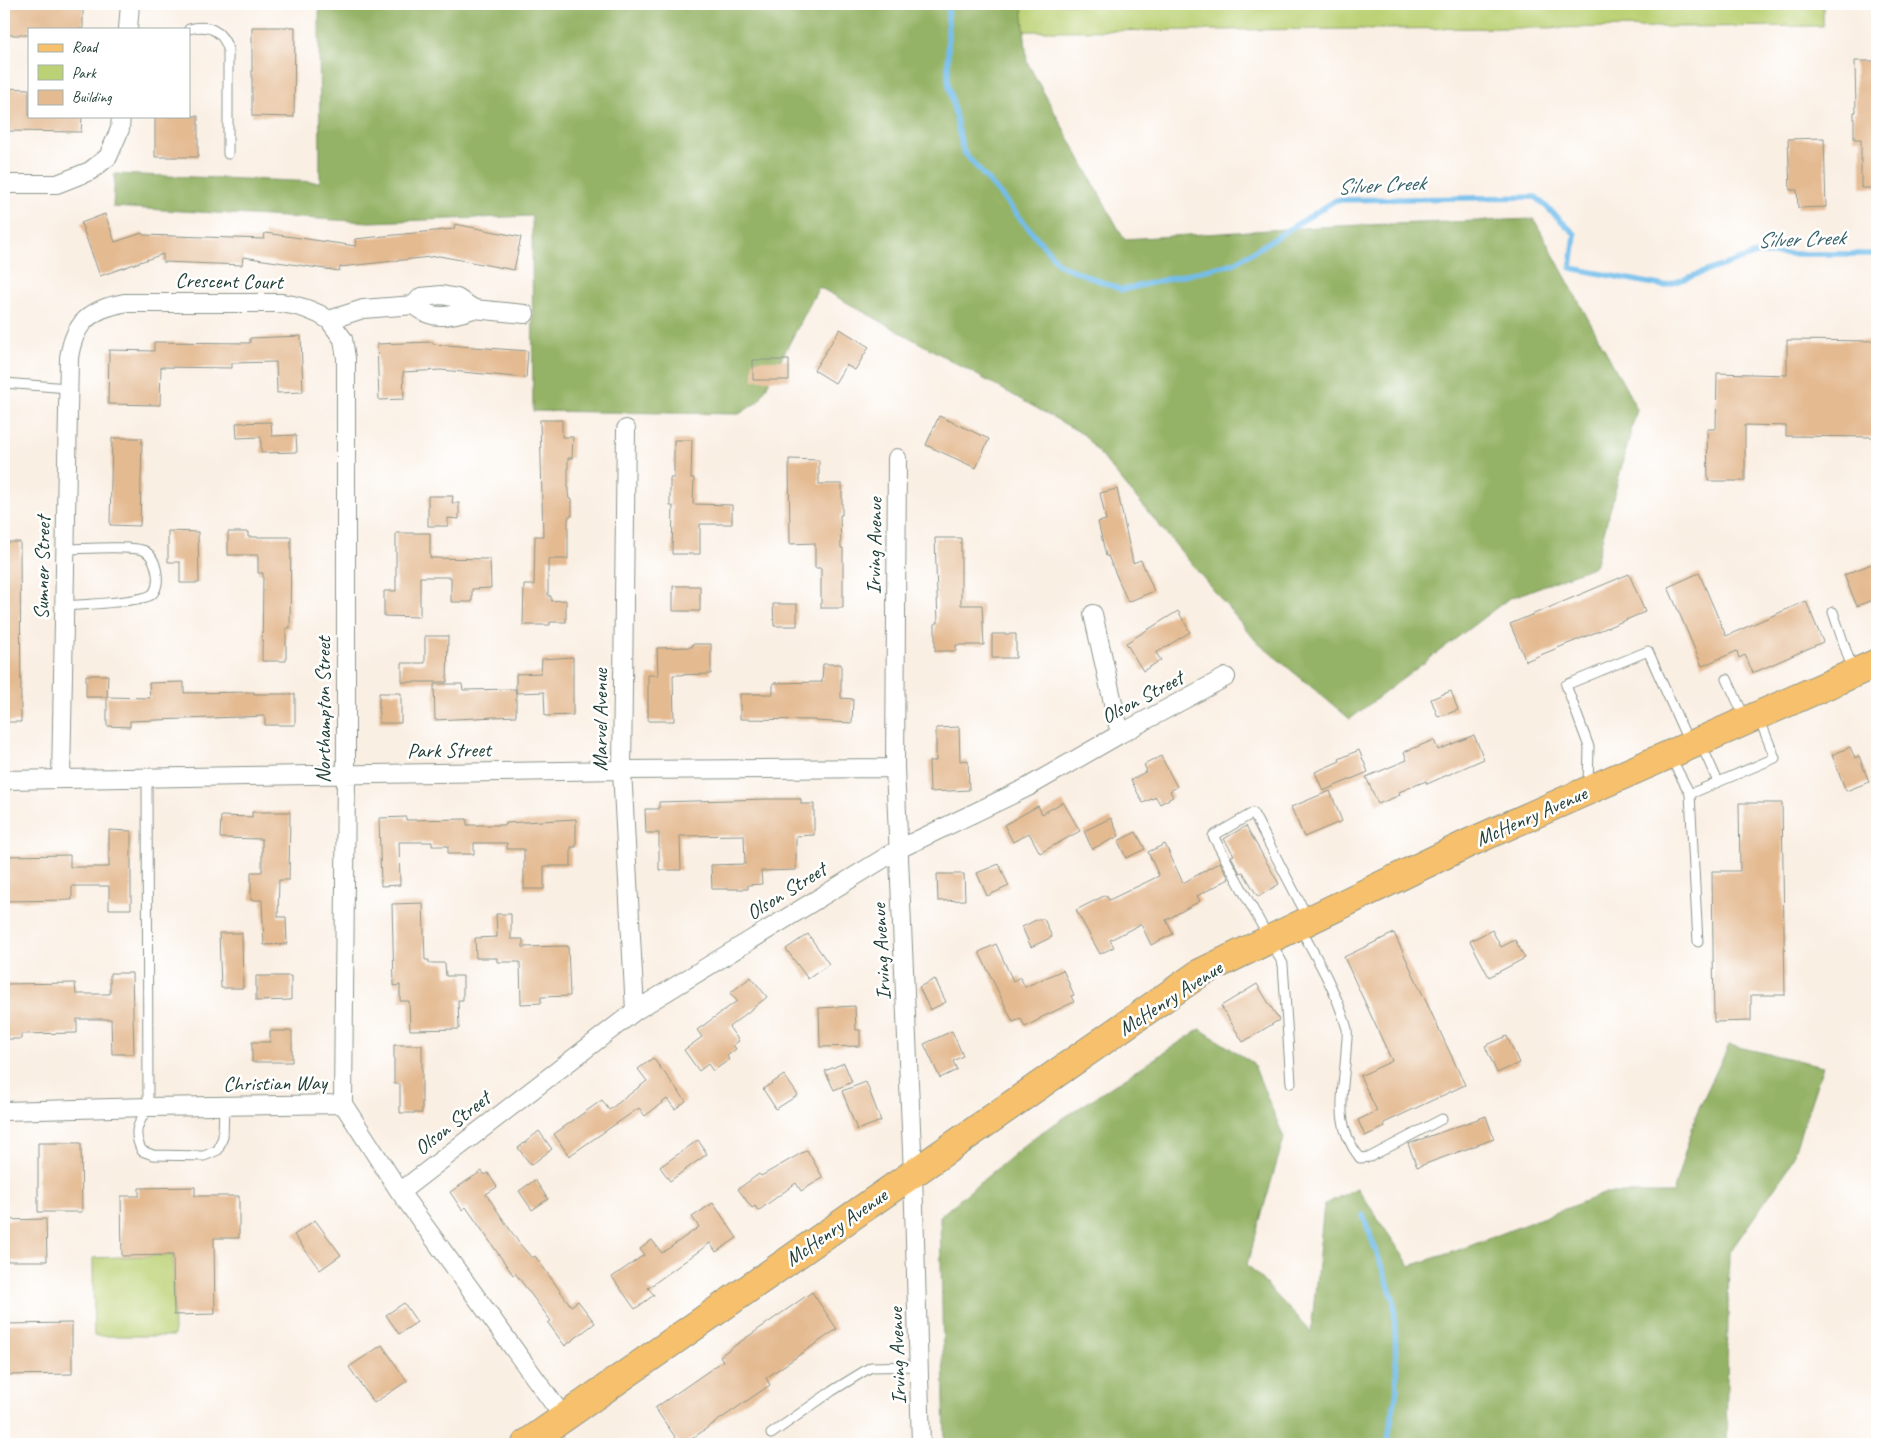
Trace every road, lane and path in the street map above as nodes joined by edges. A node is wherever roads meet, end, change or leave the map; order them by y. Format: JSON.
{"nodes":[{"id":1,"x":130,"y":4,"type":"edge"},
{"id":2,"x":128,"y":28,"type":"edge"},
{"id":3,"x":190,"y":29,"type":"edge"},
{"id":4,"x":121,"y":118,"type":"edge"},
{"id":5,"x":228,"y":154,"type":"dead end"},
{"id":6,"x":4,"y":184,"type":"edge"},
{"id":7,"x":525,"y":314,"type":"dead end"},
{"id":8,"x":329,"y":320,"type":"junction"},
{"id":9,"x":69,"y":358,"type":"joint"},
{"id":10,"x":4,"y":383,"type":"edge"},
{"id":11,"x":68,"y":388,"type":"junction"},
{"id":12,"x":626,"y":429,"type":"dead end"},
{"id":13,"x":898,"y":458,"type":"dead end"},
{"id":14,"x":65,"y":549,"type":"junction"},
{"id":15,"x":64,"y":606,"type":"junction"},
{"id":16,"x":1834,"y":612,"type":"dead end"},
{"id":17,"x":1093,"y":614,"type":"dead end"},
{"id":18,"x":1865,"y":668,"type":"edge"},
{"id":19,"x":1226,"y":677,"type":"dead end"},
{"id":20,"x":1727,"y":679,"type":"dead end"},
{"id":21,"x":1752,"y":718,"type":"junction"},
{"id":22,"x":1120,"y":734,"type":"junction"},
{"id":23,"x":1686,"y":747,"type":"junction"},
{"id":24,"x":895,"y":768,"type":"junction"},
{"id":25,"x":622,"y":770,"type":"junction"},
{"id":26,"x":346,"y":774,"type":"junction"},
{"id":27,"x":147,"y":778,"type":"junction"},
{"id":28,"x":61,"y":779,"type":"junction"},
{"id":29,"x":4,"y":780,"type":"edge"},
{"id":30,"x":1718,"y":782,"type":"junction"},
{"id":31,"x":1587,"y":791,"type":"junction"},
{"id":32,"x":1690,"y":794,"type":"junction"},
{"id":33,"x":899,"y":849,"type":"junction"},
{"id":34,"x":1304,"y":923,"type":"junction"},
{"id":35,"x":1270,"y":940,"type":"junction"},
{"id":36,"x":1698,"y":942,"type":"dead end"},
{"id":37,"x":635,"y":1011,"type":"junction"},
{"id":38,"x":1291,"y":1083,"type":"dead end"},
{"id":39,"x":343,"y":1104,"type":"junction"},
{"id":40,"x":224,"y":1106,"type":"junction"},
{"id":41,"x":148,"y":1107,"type":"junction"},
{"id":42,"x":4,"y":1111,"type":"edge"},
{"id":43,"x":1442,"y":1119,"type":"dead end"},
{"id":44,"x":913,"y":1173,"type":"junction"},
{"id":45,"x":400,"y":1192,"type":"junction"},
{"id":46,"x":920,"y":1366,"type":"junction"},
{"id":47,"x":564,"y":1418,"type":"junction"},
{"id":48,"x":771,"y":1434,"type":"dead end"},
{"id":49,"x":533,"y":1442,"type":"edge"},
{"id":50,"x":921,"y":1444,"type":"edge"}],
"edges":[{"from":1,"to":2,"type":"street"},
{"from":3,"to":5,"type":"lane"},
{"from":4,"to":6,"type":"street"},
{"from":7,"to":8,"type":"street"},
{"from":8,"to":9,"type":"street","name":"Crescent Court"},
{"from":8,"to":26,"type":"street","name":"Northampton Street"},
{"from":9,"to":11,"type":"street","name":"Sumner Street"},
{"from":10,"to":11,"type":"lane"},
{"from":11,"to":14,"type":"street","name":"Sumner Street"},
{"from":12,"to":25,"type":"street","name":"Marvel Avenue"},
{"from":13,"to":24,"type":"street","name":"Irving Avenue"},
{"from":14,"to":15,"type":"street","name":"Sumner Street"},
{"from":14,"to":15,"type":"lane"},
{"from":15,"to":28,"type":"street","name":"Sumner Street"},
{"from":16,"to":18,"type":"lane"},
{"from":17,"to":22,"type":"street"},
{"from":18,"to":21,"type":"main road","name":"McHenry Avenue"},
{"from":19,"to":22,"type":"street","name":"Olson Street"},
{"from":20,"to":21,"type":"lane"},
{"from":21,"to":23,"type":"main road","name":"McHenry Avenue"},
{"from":21,"to":30,"type":"lane"},
{"from":22,"to":33,"type":"street","name":"Olson Street"},
{"from":23,"to":30,"type":"lane"},
{"from":23,"to":31,"type":"main road","name":"McHenry Avenue"},
{"from":23,"to":31,"type":"lane"},
{"from":23,"to":32,"type":"lane"},
{"from":24,"to":25,"type":"street","name":"Park Street"},
{"from":24,"to":33,"type":"street","name":"Irving Avenue"},
{"from":25,"to":26,"type":"street","name":"Park Street"},
{"from":25,"to":37,"type":"street","name":"Marvel Avenue"},
{"from":26,"to":27,"type":"street","name":"Park Street"},
{"from":26,"to":39,"type":"street","name":"Northampton Street"},
{"from":27,"to":28,"type":"street","name":"Park Street"},
{"from":27,"to":41,"type":"lane"},
{"from":28,"to":29,"type":"street","name":"Park Street"},
{"from":30,"to":32,"type":"lane"},
{"from":31,"to":34,"type":"main road","name":"McHenry Avenue"},
{"from":32,"to":36,"type":"lane"},
{"from":33,"to":37,"type":"street","name":"Olson Street"},
{"from":33,"to":44,"type":"street","name":"Irving Avenue"},
{"from":34,"to":35,"type":"main road","name":"McHenry Avenue"},
{"from":34,"to":35,"type":"lane"},
{"from":34,"to":43,"type":"lane"},
{"from":35,"to":38,"type":"lane"},
{"from":35,"to":44,"type":"main road","name":"McHenry Avenue"},
{"from":37,"to":45,"type":"street","name":"Olson Street"},
{"from":39,"to":40,"type":"street","name":"Christian Way"},
{"from":39,"to":45,"type":"street","name":"Christian Way"},
{"from":40,"to":41,"type":"street","name":"Christian Way"},
{"from":40,"to":41,"type":"lane"},
{"from":41,"to":42,"type":"street","name":"Christian Way"},
{"from":44,"to":46,"type":"street","name":"Irving Avenue"},
{"from":44,"to":47,"type":"main road","name":"McHenry Avenue"},
{"from":45,"to":47,"type":"street","name":"Christian Way"},
{"from":46,"to":48,"type":"lane"},
{"from":46,"to":50,"type":"street","name":"Irving Avenue"},
{"from":47,"to":49,"type":"main road","name":"McHenry Avenue"}]}
